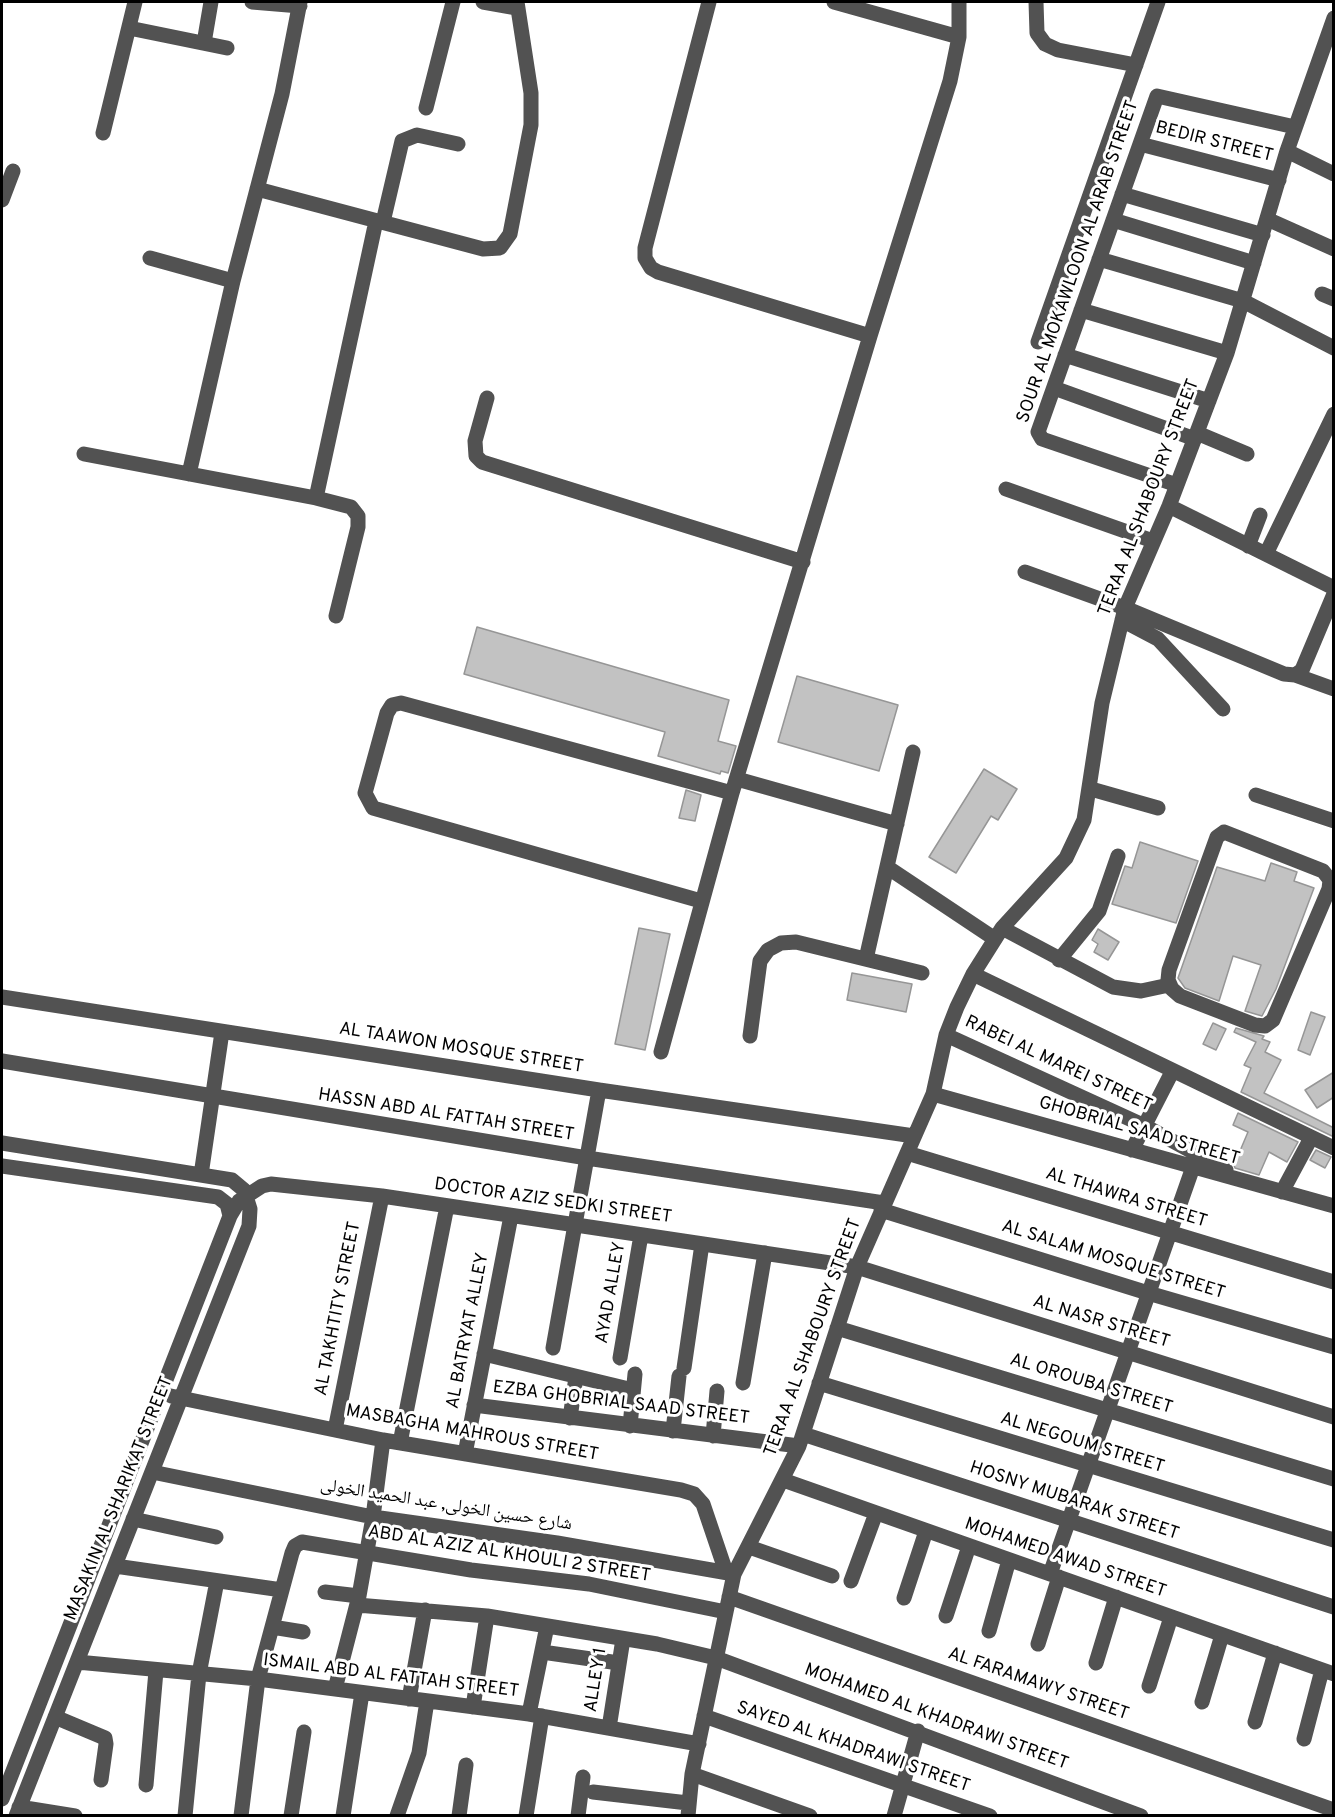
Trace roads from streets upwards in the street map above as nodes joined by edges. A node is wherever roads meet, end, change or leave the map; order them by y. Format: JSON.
{"nodes":[{"id":1,"x":135,"y":2,"type":"edge"},
{"id":2,"x":211,"y":2,"type":"edge"},
{"id":3,"x":252,"y":2,"type":"edge"},
{"id":4,"x":453,"y":2,"type":"edge"},
{"id":5,"x":483,"y":2,"type":"edge"},
{"id":6,"x":709,"y":2,"type":"edge"},
{"id":7,"x":834,"y":2,"type":"edge"},
{"id":8,"x":959,"y":2,"type":"edge"},
{"id":9,"x":1036,"y":2,"type":"edge"},
{"id":10,"x":1158,"y":2,"type":"edge"},
{"id":11,"x":301,"y":3,"type":"edge"},
{"id":12,"x":517,"y":5,"type":"edge"},
{"id":13,"x":1334,"y":18,"type":"edge"},
{"id":14,"x":129,"y":28,"type":"junction"},
{"id":15,"x":959,"y":37,"type":"junction"},
{"id":16,"x":204,"y":43,"type":"junction"},
{"id":17,"x":227,"y":48,"type":"dead end"},
{"id":18,"x":1136,"y":65,"type":"junction"},
{"id":19,"x":426,"y":108,"type":"dead end"},
{"id":20,"x":1295,"y":127,"type":"junction"},
{"id":21,"x":103,"y":133,"type":"dead end"},
{"id":22,"x":458,"y":144,"type":"dead end"},
{"id":23,"x":1140,"y":144,"type":"junction"},
{"id":24,"x":1287,"y":151,"type":"junction"},
{"id":25,"x":13,"y":171,"type":"dead end"},
{"id":26,"x":1334,"y":174,"type":"edge"},
{"id":27,"x":1279,"y":180,"type":"junction"},
{"id":28,"x":257,"y":189,"type":"junction"},
{"id":29,"x":1122,"y":194,"type":"junction"},
{"id":30,"x":2,"y":200,"type":"edge"},
{"id":31,"x":1267,"y":219,"type":"junction"},
{"id":32,"x":1113,"y":220,"type":"junction"},
{"id":33,"x":379,"y":221,"type":"junction"},
{"id":34,"x":1263,"y":235,"type":"junction"},
{"id":35,"x":1334,"y":249,"type":"edge"},
{"id":36,"x":150,"y":258,"type":"dead end"},
{"id":37,"x":1099,"y":259,"type":"junction"},
{"id":38,"x":1254,"y":263,"type":"junction"},
{"id":39,"x":234,"y":281,"type":"junction"},
{"id":40,"x":1243,"y":301,"type":"junction"},
{"id":41,"x":1081,"y":310,"type":"junction"},
{"id":42,"x":870,"y":336,"type":"junction"},
{"id":43,"x":1038,"y":342,"type":"dead end"},
{"id":44,"x":1334,"y":348,"type":"edge"},
{"id":45,"x":1227,"y":353,"type":"junction"},
{"id":46,"x":1065,"y":355,"type":"junction"},
{"id":47,"x":1054,"y":388,"type":"junction"},
{"id":48,"x":487,"y":398,"type":"dead end"},
{"id":49,"x":1209,"y":401,"type":"junction"},
{"id":50,"x":1334,"y":414,"type":"edge"},
{"id":51,"x":1196,"y":436,"type":"junction"},
{"id":52,"x":84,"y":454,"type":"dead end"},
{"id":53,"x":1247,"y":454,"type":"dead end"},
{"id":54,"x":189,"y":474,"type":"junction"},
{"id":55,"x":1177,"y":485,"type":"junction"},
{"id":56,"x":1006,"y":489,"type":"dead end"},
{"id":57,"x":315,"y":498,"type":"junction"},
{"id":58,"x":1169,"y":507,"type":"junction"},
{"id":59,"x":1260,"y":515,"type":"dead end"},
{"id":60,"x":1153,"y":541,"type":"junction"},
{"id":61,"x":1248,"y":546,"type":"junction"},
{"id":62,"x":1266,"y":554,"type":"junction"},
{"id":63,"x":803,"y":562,"type":"junction"},
{"id":64,"x":1025,"y":572,"type":"dead end"},
{"id":65,"x":1334,"y":588,"type":"edge"},
{"id":66,"x":1334,"y":594,"type":"edge"},
{"id":67,"x":1123,"y":614,"type":"junction"},
{"id":68,"x":336,"y":616,"type":"dead end"},
{"id":69,"x":1295,"y":675,"type":"junction"},
{"id":70,"x":1334,"y":689,"type":"edge"},
{"id":71,"x":1223,"y":709,"type":"dead end"},
{"id":72,"x":914,"y":752,"type":"dead end"},
{"id":73,"x":734,"y":786,"type":"junction"},
{"id":74,"x":1091,"y":789,"type":"junction"},
{"id":75,"x":1256,"y":795,"type":"dead end"},
{"id":76,"x":1158,"y":808,"type":"dead end"},
{"id":77,"x":1334,"y":821,"type":"edge"},
{"id":78,"x":897,"y":824,"type":"junction"},
{"id":79,"x":1118,"y":856,"type":"dead end"},
{"id":80,"x":887,"y":867,"type":"junction"},
{"id":81,"x":1332,"y":876,"type":"edge"},
{"id":82,"x":701,"y":901,"type":"junction"},
{"id":83,"x":999,"y":933,"type":"junction"},
{"id":84,"x":866,"y":959,"type":"junction"},
{"id":85,"x":1059,"y":960,"type":"junction"},
{"id":86,"x":922,"y":973,"type":"dead end"},
{"id":87,"x":973,"y":974,"type":"junction"},
{"id":88,"x":1169,"y":985,"type":"junction"},
{"id":89,"x":2,"y":997,"type":"edge"},
{"id":90,"x":222,"y":1032,"type":"junction"},
{"id":91,"x":946,"y":1035,"type":"junction"},
{"id":92,"x":750,"y":1036,"type":"dead end"},
{"id":93,"x":660,"y":1052,"type":"dead end"},
{"id":94,"x":2,"y":1061,"type":"edge"},
{"id":95,"x":1172,"y":1072,"type":"junction"},
{"id":96,"x":599,"y":1090,"type":"junction"},
{"id":97,"x":933,"y":1094,"type":"junction"},
{"id":98,"x":213,"y":1097,"type":"junction"},
{"id":99,"x":1145,"y":1126,"type":"junction"},
{"id":100,"x":914,"y":1136,"type":"junction"},
{"id":101,"x":1311,"y":1138,"type":"junction"},
{"id":102,"x":2,"y":1143,"type":"edge"},
{"id":103,"x":1334,"y":1148,"type":"edge"},
{"id":104,"x":1132,"y":1150,"type":"junction"},
{"id":105,"x":906,"y":1153,"type":"junction"},
{"id":106,"x":587,"y":1158,"type":"junction"},
{"id":107,"x":2,"y":1166,"type":"edge"},
{"id":108,"x":1193,"y":1167,"type":"junction"},
{"id":109,"x":201,"y":1175,"type":"junction"},
{"id":110,"x":1249,"y":1183,"type":"junction"},
{"id":111,"x":1282,"y":1192,"type":"junction"},
{"id":112,"x":246,"y":1194,"type":"junction"},
{"id":113,"x":382,"y":1196,"type":"junction"},
{"id":114,"x":447,"y":1206,"type":"junction"},
{"id":115,"x":1334,"y":1206,"type":"edge"},
{"id":116,"x":883,"y":1207,"type":"junction"},
{"id":117,"x":230,"y":1216,"type":"junction"},
{"id":118,"x":511,"y":1216,"type":"junction"},
{"id":119,"x":574,"y":1226,"type":"junction"},
{"id":120,"x":1169,"y":1233,"type":"junction"},
{"id":121,"x":641,"y":1235,"type":"junction"},
{"id":122,"x":702,"y":1244,"type":"junction"},
{"id":123,"x":765,"y":1253,"type":"junction"},
{"id":124,"x":857,"y":1267,"type":"junction"},
{"id":125,"x":1334,"y":1282,"type":"edge"},
{"id":126,"x":1148,"y":1293,"type":"junction"},
{"id":127,"x":837,"y":1328,"type":"junction"},
{"id":128,"x":1334,"y":1347,"type":"edge"},
{"id":129,"x":553,"y":1348,"type":"dead end"},
{"id":130,"x":1128,"y":1352,"type":"junction"},
{"id":131,"x":484,"y":1354,"type":"junction"},
{"id":132,"x":620,"y":1358,"type":"dead end"},
{"id":133,"x":635,"y":1374,"type":"dead end"},
{"id":134,"x":576,"y":1377,"type":"junction"},
{"id":135,"x":743,"y":1383,"type":"dead end"},
{"id":136,"x":819,"y":1383,"type":"junction"},
{"id":137,"x":633,"y":1390,"type":"junction"},
{"id":138,"x":717,"y":1391,"type":"dead end"},
{"id":139,"x":159,"y":1394,"type":"junction"},
{"id":140,"x":181,"y":1398,"type":"junction"},
{"id":141,"x":474,"y":1405,"type":"junction"},
{"id":142,"x":1108,"y":1410,"type":"junction"},
{"id":143,"x":1334,"y":1417,"type":"edge"},
{"id":144,"x":570,"y":1418,"type":"junction"},
{"id":145,"x":630,"y":1426,"type":"junction"},
{"id":146,"x":335,"y":1430,"type":"junction"},
{"id":147,"x":673,"y":1431,"type":"junction"},
{"id":148,"x":713,"y":1436,"type":"junction"},
{"id":149,"x":383,"y":1440,"type":"junction"},
{"id":150,"x":801,"y":1440,"type":"junction"},
{"id":151,"x":400,"y":1443,"type":"junction"},
{"id":152,"x":465,"y":1454,"type":"junction"},
{"id":153,"x":1088,"y":1467,"type":"junction"},
{"id":154,"x":152,"y":1472,"type":"junction"},
{"id":155,"x":1334,"y":1479,"type":"edge"},
{"id":156,"x":783,"y":1480,"type":"junction"},
{"id":157,"x":876,"y":1513,"type":"junction"},
{"id":158,"x":373,"y":1517,"type":"junction"},
{"id":159,"x":133,"y":1519,"type":"junction"},
{"id":160,"x":1069,"y":1521,"type":"junction"},
{"id":161,"x":926,"y":1531,"type":"junction"},
{"id":162,"x":216,"y":1537,"type":"dead end"},
{"id":163,"x":1334,"y":1540,"type":"edge"},
{"id":164,"x":969,"y":1546,"type":"junction"},
{"id":165,"x":749,"y":1547,"type":"junction"},
{"id":166,"x":367,"y":1553,"type":"junction"},
{"id":167,"x":1009,"y":1560,"type":"junction"},
{"id":168,"x":115,"y":1566,"type":"junction"},
{"id":169,"x":730,"y":1573,"type":"junction"},
{"id":170,"x":832,"y":1576,"type":"dead end"},
{"id":171,"x":1055,"y":1576,"type":"junction"},
{"id":172,"x":217,"y":1581,"type":"junction"},
{"id":173,"x":851,"y":1581,"type":"dead end"},
{"id":174,"x":282,"y":1590,"type":"junction"},
{"id":175,"x":325,"y":1592,"type":"dead end"},
{"id":176,"x":904,"y":1598,"type":"dead end"},
{"id":177,"x":1116,"y":1598,"type":"junction"},
{"id":178,"x":358,"y":1600,"type":"junction"},
{"id":179,"x":727,"y":1604,"type":"junction"},
{"id":180,"x":1334,"y":1607,"type":"edge"},
{"id":181,"x":425,"y":1610,"type":"junction"},
{"id":182,"x":487,"y":1616,"type":"junction"},
{"id":183,"x":946,"y":1616,"type":"dead end"},
{"id":184,"x":1171,"y":1617,"type":"junction"},
{"id":185,"x":547,"y":1626,"type":"junction"},
{"id":186,"x":272,"y":1627,"type":"junction"},
{"id":187,"x":989,"y":1630,"type":"dead end"},
{"id":188,"x":303,"y":1632,"type":"dead end"},
{"id":189,"x":1222,"y":1635,"type":"junction"},
{"id":190,"x":623,"y":1638,"type":"junction"},
{"id":191,"x":1038,"y":1644,"type":"dead end"},
{"id":192,"x":542,"y":1652,"type":"junction"},
{"id":193,"x":1275,"y":1653,"type":"junction"},
{"id":194,"x":716,"y":1658,"type":"junction"},
{"id":195,"x":77,"y":1662,"type":"junction"},
{"id":196,"x":619,"y":1663,"type":"junction"},
{"id":197,"x":1096,"y":1663,"type":"dead end"},
{"id":198,"x":156,"y":1671,"type":"junction"},
{"id":199,"x":1328,"y":1672,"type":"edge"},
{"id":200,"x":198,"y":1674,"type":"junction"},
{"id":201,"x":258,"y":1679,"type":"junction"},
{"id":202,"x":1149,"y":1686,"type":"dead end"},
{"id":203,"x":335,"y":1689,"type":"junction"},
{"id":204,"x":362,"y":1693,"type":"junction"},
{"id":205,"x":409,"y":1699,"type":"junction"},
{"id":206,"x":427,"y":1701,"type":"junction"},
{"id":207,"x":1202,"y":1702,"type":"dead end"},
{"id":208,"x":473,"y":1707,"type":"junction"},
{"id":209,"x":536,"y":1715,"type":"junction"},
{"id":210,"x":704,"y":1716,"type":"junction"},
{"id":211,"x":55,"y":1717,"type":"junction"},
{"id":212,"x":1255,"y":1722,"type":"dead end"},
{"id":213,"x":609,"y":1728,"type":"junction"},
{"id":214,"x":918,"y":1731,"type":"junction"},
{"id":215,"x":304,"y":1732,"type":"dead end"},
{"id":216,"x":1304,"y":1739,"type":"dead end"},
{"id":217,"x":699,"y":1744,"type":"junction"},
{"id":218,"x":466,"y":1765,"type":"dead end"},
{"id":219,"x":692,"y":1774,"type":"junction"},
{"id":220,"x":583,"y":1777,"type":"dead end"},
{"id":221,"x":101,"y":1780,"type":"dead end"},
{"id":222,"x":146,"y":1785,"type":"dead end"},
{"id":223,"x":903,"y":1787,"type":"junction"},
{"id":224,"x":593,"y":1792,"type":"dead end"},
{"id":225,"x":2,"y":1799,"type":"edge"},
{"id":226,"x":688,"y":1809,"type":"edge"},
{"id":227,"x":1334,"y":1810,"type":"edge"},
{"id":228,"x":18,"y":1811,"type":"edge"},
{"id":229,"x":75,"y":1815,"type":"edge"},
{"id":230,"x":185,"y":1815,"type":"edge"},
{"id":231,"x":241,"y":1815,"type":"edge"},
{"id":232,"x":291,"y":1815,"type":"edge"},
{"id":233,"x":343,"y":1815,"type":"edge"},
{"id":234,"x":397,"y":1815,"type":"edge"},
{"id":235,"x":459,"y":1815,"type":"edge"},
{"id":236,"x":526,"y":1815,"type":"edge"},
{"id":237,"x":578,"y":1815,"type":"edge"},
{"id":238,"x":810,"y":1815,"type":"edge"},
{"id":239,"x":894,"y":1815,"type":"edge"},
{"id":240,"x":990,"y":1815,"type":"edge"},
{"id":241,"x":1141,"y":1815,"type":"edge"}],
"edges":[{"from":1,"to":14,"type":"street"},
{"from":2,"to":16,"type":"street"},
{"from":3,"to":11,"type":"street"},
{"from":4,"to":19,"type":"street"},
{"from":5,"to":12,"type":"street"},
{"from":6,"to":42,"type":"street"},
{"from":7,"to":15,"type":"street"},
{"from":8,"to":15,"type":"street"},
{"from":9,"to":18,"type":"street"},
{"from":10,"to":18,"type":"street"},
{"from":11,"to":28,"type":"street"},
{"from":12,"to":33,"type":"street"},
{"from":13,"to":20,"type":"street","name":"TERAA AL SHABOURY STREET"},
{"from":14,"to":16,"type":"street"},
{"from":14,"to":21,"type":"street"},
{"from":15,"to":42,"type":"street"},
{"from":16,"to":17,"type":"street"},
{"from":18,"to":43,"type":"street"},
{"from":20,"to":23,"type":"street","name":"SOUR AL MOKAWLOON AL ARAB STREET"},
{"from":20,"to":24,"type":"street","name":"TERAA AL SHABOURY STREET"},
{"from":22,"to":33,"type":"street"},
{"from":23,"to":27,"type":"street","name":"BEDIR STREET"},
{"from":23,"to":29,"type":"street","name":"SOUR AL MOKAWLOON AL ARAB STREET"},
{"from":24,"to":26,"type":"street"},
{"from":24,"to":27,"type":"street","name":"TERAA AL SHABOURY STREET"},
{"from":25,"to":30,"type":"street"},
{"from":27,"to":31,"type":"street","name":"TERAA AL SHABOURY STREET"},
{"from":28,"to":33,"type":"street"},
{"from":28,"to":39,"type":"street"},
{"from":29,"to":32,"type":"street","name":"SOUR AL MOKAWLOON AL ARAB STREET"},
{"from":29,"to":34,"type":"street"},
{"from":31,"to":34,"type":"street","name":"TERAA AL SHABOURY STREET"},
{"from":31,"to":35,"type":"street"},
{"from":32,"to":37,"type":"street","name":"SOUR AL MOKAWLOON AL ARAB STREET"},
{"from":32,"to":38,"type":"street"},
{"from":33,"to":57,"type":"street"},
{"from":34,"to":38,"type":"street","name":"TERAA AL SHABOURY STREET"},
{"from":36,"to":39,"type":"street"},
{"from":37,"to":40,"type":"street"},
{"from":37,"to":41,"type":"street","name":"SOUR AL MOKAWLOON AL ARAB STREET"},
{"from":38,"to":40,"type":"street","name":"TERAA AL SHABOURY STREET"},
{"from":39,"to":54,"type":"street"},
{"from":40,"to":44,"type":"street"},
{"from":40,"to":45,"type":"street","name":"TERAA AL SHABOURY STREET"},
{"from":41,"to":45,"type":"street"},
{"from":41,"to":46,"type":"street","name":"SOUR AL MOKAWLOON AL ARAB STREET"},
{"from":42,"to":63,"type":"street"},
{"from":45,"to":49,"type":"street","name":"TERAA AL SHABOURY STREET"},
{"from":46,"to":47,"type":"street","name":"SOUR AL MOKAWLOON AL ARAB STREET"},
{"from":46,"to":49,"type":"street"},
{"from":47,"to":51,"type":"street"},
{"from":47,"to":55,"type":"street","name":"SOUR AL MOKAWLOON AL ARAB STREET"},
{"from":48,"to":63,"type":"street"},
{"from":49,"to":51,"type":"street","name":"TERAA AL SHABOURY STREET"},
{"from":50,"to":62,"type":"street"},
{"from":51,"to":53,"type":"street"},
{"from":51,"to":55,"type":"street","name":"TERAA AL SHABOURY STREET"},
{"from":52,"to":54,"type":"street"},
{"from":54,"to":57,"type":"street"},
{"from":55,"to":58,"type":"street","name":"TERAA AL SHABOURY STREET"},
{"from":56,"to":60,"type":"street"},
{"from":57,"to":68,"type":"street"},
{"from":58,"to":60,"type":"street","name":"TERAA AL SHABOURY STREET"},
{"from":58,"to":61,"type":"street"},
{"from":59,"to":61,"type":"street"},
{"from":60,"to":67,"type":"street","name":"TERAA AL SHABOURY STREET"},
{"from":61,"to":62,"type":"street"},
{"from":62,"to":65,"type":"street"},
{"from":63,"to":73,"type":"street"},
{"from":64,"to":67,"type":"street"},
{"from":66,"to":69,"type":"street"},
{"from":67,"to":69,"type":"street"},
{"from":67,"to":71,"type":"street"},
{"from":67,"to":74,"type":"street","name":"TERAA AL SHABOURY STREET"},
{"from":69,"to":70,"type":"street"},
{"from":72,"to":78,"type":"street"},
{"from":73,"to":78,"type":"street"},
{"from":73,"to":82,"type":"street"},
{"from":73,"to":82,"type":"street"},
{"from":74,"to":76,"type":"street"},
{"from":74,"to":83,"type":"street","name":"TERAA AL SHABOURY STREET"},
{"from":75,"to":77,"type":"street"},
{"from":78,"to":80,"type":"street"},
{"from":79,"to":85,"type":"street"},
{"from":80,"to":83,"type":"street"},
{"from":80,"to":84,"type":"street"},
{"from":81,"to":88,"type":"street"},
{"from":81,"to":88,"type":"street"},
{"from":82,"to":93,"type":"street"},
{"from":83,"to":85,"type":"street"},
{"from":83,"to":87,"type":"street","name":"TERAA AL SHABOURY STREET"},
{"from":84,"to":86,"type":"street"},
{"from":84,"to":92,"type":"street"},
{"from":85,"to":88,"type":"street"},
{"from":87,"to":91,"type":"street","name":"TERAA AL SHABOURY STREET"},
{"from":87,"to":95,"type":"street"},
{"from":89,"to":90,"type":"street","name":"AL TAAWON MOSQUE STREET"},
{"from":90,"to":96,"type":"street","name":"AL TAAWON MOSQUE STREET"},
{"from":90,"to":98,"type":"street"},
{"from":91,"to":97,"type":"street","name":"TERAA AL SHABOURY STREET"},
{"from":91,"to":99,"type":"street","name":"RABEI AL MAREI STREET"},
{"from":94,"to":98,"type":"street","name":"HASSN ABD AL FATTAH STREET"},
{"from":95,"to":99,"type":"street"},
{"from":95,"to":101,"type":"street"},
{"from":96,"to":100,"type":"street","name":"AL TAAWON MOSQUE STREET"},
{"from":96,"to":106,"type":"street"},
{"from":97,"to":100,"type":"street","name":"TERAA AL SHABOURY STREET"},
{"from":97,"to":104,"type":"street","name":"GHOBRIAL SAAD STREET"},
{"from":98,"to":106,"type":"street","name":"HASSN ABD AL FATTAH STREET"},
{"from":98,"to":109,"type":"street"},
{"from":99,"to":104,"type":"street"},
{"from":99,"to":110,"type":"street","name":"RABEI AL MAREI STREET"},
{"from":100,"to":105,"type":"street","name":"TERAA AL SHABOURY STREET"},
{"from":101,"to":103,"type":"street"},
{"from":101,"to":111,"type":"street"},
{"from":102,"to":109,"type":"street"},
{"from":104,"to":108,"type":"street","name":"GHOBRIAL SAAD STREET"},
{"from":105,"to":116,"type":"street","name":"TERAA AL SHABOURY STREET"},
{"from":105,"to":120,"type":"street","name":"AL THAWRA STREET"},
{"from":106,"to":116,"type":"street","name":"HASSN ABD AL FATTAH STREET"},
{"from":106,"to":119,"type":"street"},
{"from":107,"to":117,"type":"street"},
{"from":108,"to":110,"type":"street","name":"GHOBRIAL SAAD STREET"},
{"from":108,"to":120,"type":"street"},
{"from":109,"to":112,"type":"street"},
{"from":110,"to":111,"type":"street","name":"GHOBRIAL SAAD STREET"},
{"from":111,"to":115,"type":"street","name":"GHOBRIAL SAAD STREET"},
{"from":112,"to":113,"type":"street","name":"DOCTOR AZIZ SEDKI STREET"},
{"from":112,"to":117,"type":"street"},
{"from":112,"to":140,"type":"street","name":"MASAKIN AL SHARIKAT STREET"},
{"from":113,"to":114,"type":"street","name":"DOCTOR AZIZ SEDKI STREET"},
{"from":113,"to":146,"type":"street","name":"AL TAKHTITY STREET"},
{"from":114,"to":118,"type":"street","name":"DOCTOR AZIZ SEDKI STREET"},
{"from":114,"to":151,"type":"street"},
{"from":116,"to":124,"type":"street","name":"TERAA AL SHABOURY STREET"},
{"from":116,"to":126,"type":"street","name":"AL SALAM MOSQUE STREET"},
{"from":117,"to":139,"type":"street","name":"MASAKIN AL SHARIKAT STREET"},
{"from":118,"to":119,"type":"street","name":"DOCTOR AZIZ SEDKI STREET"},
{"from":118,"to":131,"type":"street","name":"AL BATRYAT ALLEY"},
{"from":119,"to":121,"type":"street","name":"DOCTOR AZIZ SEDKI STREET"},
{"from":119,"to":129,"type":"street"},
{"from":120,"to":125,"type":"street","name":"AL THAWRA STREET"},
{"from":120,"to":126,"type":"street"},
{"from":121,"to":122,"type":"street","name":"DOCTOR AZIZ SEDKI STREET"},
{"from":121,"to":132,"type":"street","name":"AYAD ALLEY"},
{"from":122,"to":123,"type":"street","name":"DOCTOR AZIZ SEDKI STREET"},
{"from":122,"to":147,"type":"street"},
{"from":123,"to":124,"type":"street","name":"DOCTOR AZIZ SEDKI STREET"},
{"from":123,"to":135,"type":"street"},
{"from":124,"to":127,"type":"street","name":"TERAA AL SHABOURY STREET"},
{"from":124,"to":130,"type":"street","name":"AL NASR STREET"},
{"from":126,"to":128,"type":"street","name":"AL SALAM MOSQUE STREET"},
{"from":126,"to":130,"type":"street"},
{"from":127,"to":136,"type":"street","name":"TERAA AL SHABOURY STREET"},
{"from":127,"to":142,"type":"street","name":"AL OROUBA STREET"},
{"from":130,"to":142,"type":"street"},
{"from":130,"to":143,"type":"street","name":"AL NASR STREET"},
{"from":131,"to":134,"type":"street"},
{"from":131,"to":141,"type":"street","name":"AL BATRYAT ALLEY"},
{"from":133,"to":137,"type":"street"},
{"from":134,"to":137,"type":"street"},
{"from":134,"to":144,"type":"street"},
{"from":136,"to":150,"type":"street","name":"TERAA AL SHABOURY STREET"},
{"from":136,"to":153,"type":"street","name":"AL NEGOUM STREET"},
{"from":137,"to":145,"type":"street"},
{"from":138,"to":148,"type":"street"},
{"from":139,"to":140,"type":"street","name":"MASBAGHA MAHROUS STREET"},
{"from":139,"to":225,"type":"street","name":"MASAKIN AL SHARIKAT STREET"},
{"from":140,"to":146,"type":"street","name":"MASBAGHA MAHROUS STREET"},
{"from":140,"to":154,"type":"street","name":"MASAKIN AL SHARIKAT STREET"},
{"from":141,"to":144,"type":"street","name":"EZBA GHOBRIAL SAAD STREET"},
{"from":141,"to":152,"type":"street","name":"AL BATRYAT ALLEY"},
{"from":142,"to":153,"type":"street"},
{"from":142,"to":155,"type":"street","name":"AL OROUBA STREET"},
{"from":144,"to":145,"type":"street","name":"EZBA GHOBRIAL SAAD STREET"},
{"from":145,"to":147,"type":"street","name":"EZBA GHOBRIAL SAAD STREET"},
{"from":146,"to":149,"type":"street","name":"MASBAGHA MAHROUS STREET"},
{"from":147,"to":148,"type":"street","name":"EZBA GHOBRIAL SAAD STREET"},
{"from":148,"to":150,"type":"street","name":"EZBA GHOBRIAL SAAD STREET"},
{"from":149,"to":151,"type":"street","name":"MASBAGHA MAHROUS STREET"},
{"from":149,"to":158,"type":"street"},
{"from":150,"to":156,"type":"street","name":"TERAA AL SHABOURY STREET"},
{"from":150,"to":160,"type":"street","name":"HOSNY MUBARAK STREET"},
{"from":151,"to":152,"type":"street","name":"MASBAGHA MAHROUS STREET"},
{"from":152,"to":169,"type":"street","name":"MASBAGHA MAHROUS STREET"},
{"from":153,"to":160,"type":"street"},
{"from":153,"to":163,"type":"street","name":"AL NEGOUM STREET"},
{"from":154,"to":158,"type":"street","name":"شارع حسين الخولى, عبد الحميد الخولى"},
{"from":154,"to":159,"type":"street","name":"MASAKIN AL SHARIKAT STREET"},
{"from":156,"to":157,"type":"street","name":"MOHAMED AWAD STREET"},
{"from":156,"to":165,"type":"street","name":"TERAA AL SHABOURY STREET"},
{"from":157,"to":161,"type":"street","name":"MOHAMED AWAD STREET"},
{"from":157,"to":173,"type":"street"},
{"from":158,"to":166,"type":"street"},
{"from":158,"to":169,"type":"street","name":"شارع حسين الخولى, عبد الحميد الخولى"},
{"from":159,"to":162,"type":"street"},
{"from":159,"to":168,"type":"street","name":"MASAKIN AL SHARIKAT STREET"},
{"from":160,"to":171,"type":"street"},
{"from":160,"to":180,"type":"street","name":"HOSNY MUBARAK STREET"},
{"from":161,"to":164,"type":"street","name":"MOHAMED AWAD STREET"},
{"from":161,"to":176,"type":"street"},
{"from":164,"to":167,"type":"street","name":"MOHAMED AWAD STREET"},
{"from":164,"to":183,"type":"street"},
{"from":165,"to":169,"type":"street","name":"TERAA AL SHABOURY STREET"},
{"from":165,"to":170,"type":"street"},
{"from":166,"to":174,"type":"street","name":"ABD AL AZIZ AL KHOULI 2 STREET"},
{"from":166,"to":178,"type":"street"},
{"from":166,"to":179,"type":"street","name":"ABD AL AZIZ AL KHOULI 2 STREET"},
{"from":167,"to":171,"type":"street","name":"MOHAMED AWAD STREET"},
{"from":167,"to":187,"type":"street"},
{"from":168,"to":172,"type":"street"},
{"from":168,"to":195,"type":"street","name":"MASAKIN AL SHARIKAT STREET"},
{"from":169,"to":179,"type":"street","name":"TERAA AL SHABOURY STREET"},
{"from":171,"to":177,"type":"street","name":"MOHAMED AWAD STREET"},
{"from":171,"to":191,"type":"street"},
{"from":172,"to":174,"type":"street"},
{"from":172,"to":200,"type":"street"},
{"from":174,"to":186,"type":"street"},
{"from":175,"to":178,"type":"street","name":"MOHAMED AL KHADRAWI STREET"},
{"from":177,"to":184,"type":"street","name":"MOHAMED AWAD STREET"},
{"from":177,"to":197,"type":"street"},
{"from":178,"to":181,"type":"street","name":"MOHAMED AL KHADRAWI STREET"},
{"from":178,"to":203,"type":"street"},
{"from":179,"to":194,"type":"street","name":"TERAA AL SHABOURY STREET"},
{"from":179,"to":227,"type":"street","name":"AL FARAMAWY STREET"},
{"from":181,"to":182,"type":"street","name":"MOHAMED AL KHADRAWI STREET"},
{"from":181,"to":205,"type":"street"},
{"from":182,"to":185,"type":"street","name":"MOHAMED AL KHADRAWI STREET"},
{"from":182,"to":208,"type":"street"},
{"from":184,"to":189,"type":"street","name":"MOHAMED AWAD STREET"},
{"from":184,"to":202,"type":"street"},
{"from":185,"to":190,"type":"street","name":"MOHAMED AL KHADRAWI STREET"},
{"from":185,"to":192,"type":"street"},
{"from":186,"to":188,"type":"street"},
{"from":186,"to":201,"type":"street"},
{"from":189,"to":193,"type":"street","name":"MOHAMED AWAD STREET"},
{"from":189,"to":207,"type":"street"},
{"from":190,"to":194,"type":"street","name":"MOHAMED AL KHADRAWI STREET"},
{"from":190,"to":196,"type":"street","name":"ALLEY 1"},
{"from":192,"to":196,"type":"street"},
{"from":192,"to":209,"type":"street"},
{"from":193,"to":199,"type":"street","name":"MOHAMED AWAD STREET"},
{"from":193,"to":212,"type":"street"},
{"from":194,"to":210,"type":"street","name":"TERAA AL SHABOURY STREET"},
{"from":194,"to":214,"type":"street","name":"MOHAMED AL KHADRAWI STREET"},
{"from":195,"to":198,"type":"street","name":"ISMAIL ABD AL FATTAH STREET"},
{"from":195,"to":211,"type":"street","name":"MASAKIN AL SHARIKAT STREET"},
{"from":196,"to":213,"type":"street","name":"ALLEY 1"},
{"from":198,"to":200,"type":"street","name":"ISMAIL ABD AL FATTAH STREET"},
{"from":198,"to":222,"type":"street"},
{"from":199,"to":216,"type":"street"},
{"from":200,"to":201,"type":"street","name":"ISMAIL ABD AL FATTAH STREET"},
{"from":200,"to":230,"type":"street"},
{"from":201,"to":203,"type":"street","name":"ISMAIL ABD AL FATTAH STREET"},
{"from":201,"to":231,"type":"street"},
{"from":203,"to":204,"type":"street","name":"ISMAIL ABD AL FATTAH STREET"},
{"from":204,"to":205,"type":"street","name":"ISMAIL ABD AL FATTAH STREET"},
{"from":204,"to":233,"type":"street"},
{"from":205,"to":206,"type":"street","name":"ISMAIL ABD AL FATTAH STREET"},
{"from":206,"to":208,"type":"street","name":"ISMAIL ABD AL FATTAH STREET"},
{"from":206,"to":234,"type":"street"},
{"from":208,"to":209,"type":"street","name":"ISMAIL ABD AL FATTAH STREET"},
{"from":209,"to":213,"type":"street","name":"ISMAIL ABD AL FATTAH STREET"},
{"from":209,"to":236,"type":"street"},
{"from":210,"to":217,"type":"street","name":"TERAA AL SHABOURY STREET"},
{"from":210,"to":223,"type":"street","name":"SAYED AL KHADRAWI STREET"},
{"from":211,"to":221,"type":"street"},
{"from":211,"to":228,"type":"street","name":"MASAKIN AL SHARIKAT STREET"},
{"from":213,"to":217,"type":"street","name":"ISMAIL ABD AL FATTAH STREET"},
{"from":214,"to":223,"type":"street"},
{"from":214,"to":241,"type":"street","name":"MOHAMED AL KHADRAWI STREET"},
{"from":215,"to":232,"type":"street"},
{"from":217,"to":219,"type":"street","name":"TERAA AL SHABOURY STREET"},
{"from":218,"to":235,"type":"street"},
{"from":219,"to":226,"type":"street","name":"TERAA AL SHABOURY STREET"},
{"from":219,"to":238,"type":"street"},
{"from":220,"to":237,"type":"street"},
{"from":223,"to":239,"type":"street"},
{"from":223,"to":240,"type":"street","name":"SAYED AL KHADRAWI STREET"},
{"from":224,"to":226,"type":"street"},
{"from":228,"to":229,"type":"street"}]}
